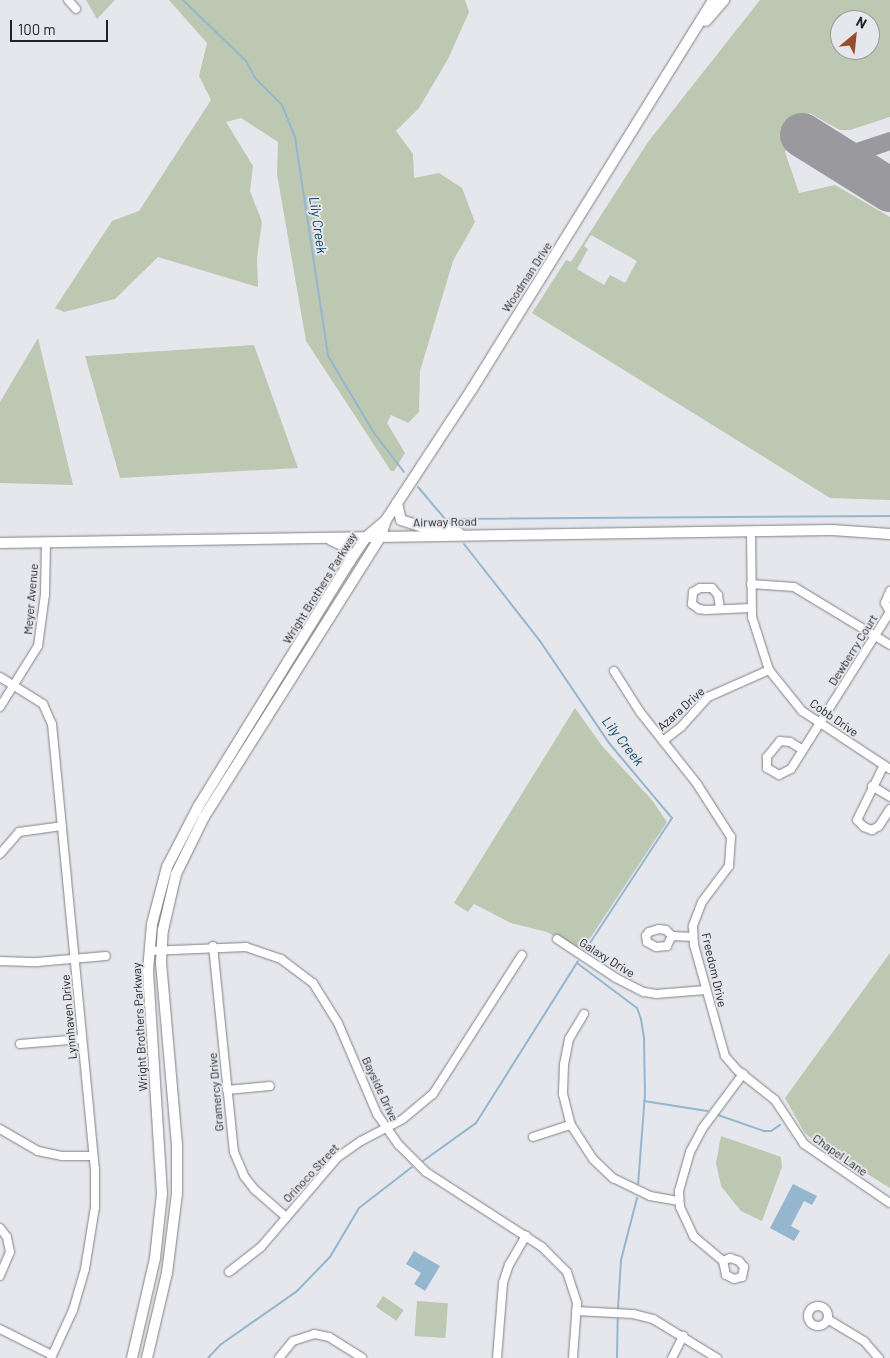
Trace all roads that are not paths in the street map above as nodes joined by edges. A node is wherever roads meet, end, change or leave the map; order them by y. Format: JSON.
{"nodes":[{"id":1,"x":68,"y":0,"type":"edge"},
{"id":2,"x":713,"y":0,"type":"edge"},
{"id":3,"x":724,"y":0,"type":"edge"},
{"id":4,"x":76,"y":9,"type":"dead end"},
{"id":5,"x":687,"y":45,"type":"junction"},
{"id":6,"x":397,"y":503,"type":"junction"},
{"id":7,"x":386,"y":520,"type":"junction"},
{"id":8,"x":751,"y":532,"type":"junction"},
{"id":9,"x":890,"y":534,"type":"edge"},
{"id":10,"x":462,"y":535,"type":"junction"},
{"id":11,"x":373,"y":536,"type":"junction"},
{"id":12,"x":320,"y":537,"type":"junction"},
{"id":13,"x":0,"y":543,"type":"edge"},
{"id":14,"x":46,"y":543,"type":"junction"},
{"id":15,"x":350,"y":561,"type":"junction"},
{"id":16,"x":751,"y":584,"type":"junction"},
{"id":17,"x":890,"y":592,"type":"edge"},
{"id":18,"x":751,"y":608,"type":"junction"},
{"id":19,"x":720,"y":609,"type":"dead end"},
{"id":20,"x":890,"y":612,"type":"edge"},
{"id":21,"x":875,"y":635,"type":"junction"},
{"id":22,"x":890,"y":645,"type":"edge"},
{"id":23,"x":769,"y":670,"type":"junction"},
{"id":24,"x":614,"y":671,"type":"dead end"},
{"id":25,"x":0,"y":677,"type":"edge"},
{"id":26,"x":14,"y":686,"type":"junction"},
{"id":27,"x":0,"y":707,"type":"edge"},
{"id":28,"x":819,"y":723,"type":"junction"},
{"id":29,"x":663,"y":741,"type":"junction"},
{"id":30,"x":803,"y":750,"type":"junction"},
{"id":31,"x":887,"y":767,"type":"edge"},
{"id":32,"x":872,"y":786,"type":"junction"},
{"id":33,"x":890,"y":797,"type":"edge"},
{"id":34,"x":890,"y":809,"type":"edge"},
{"id":35,"x":62,"y":826,"type":"junction"},
{"id":36,"x":0,"y":854,"type":"edge"},
{"id":37,"x":672,"y":936,"type":"dead end"},
{"id":38,"x":693,"y":938,"type":"junction"},
{"id":39,"x":557,"y":939,"type":"dead end"},
{"id":40,"x":213,"y":946,"type":"junction"},
{"id":41,"x":162,"y":950,"type":"junction"},
{"id":42,"x":148,"y":951,"type":"junction"},
{"id":43,"x":522,"y":955,"type":"dead end"},
{"id":44,"x":106,"y":956,"type":"dead end"},
{"id":45,"x":75,"y":959,"type":"junction"},
{"id":46,"x":0,"y":961,"type":"edge"},
{"id":47,"x":706,"y":990,"type":"junction"},
{"id":48,"x":584,"y":1014,"type":"dead end"},
{"id":49,"x":82,"y":1039,"type":"junction"},
{"id":50,"x":20,"y":1044,"type":"dead end"},
{"id":51,"x":743,"y":1074,"type":"junction"},
{"id":52,"x":270,"y":1086,"type":"dead end"},
{"id":53,"x":227,"y":1090,"type":"junction"},
{"id":54,"x":571,"y":1125,"type":"junction"},
{"id":55,"x":386,"y":1128,"type":"junction"},
{"id":56,"x":0,"y":1129,"type":"edge"},
{"id":57,"x":533,"y":1137,"type":"dead end"},
{"id":58,"x":93,"y":1156,"type":"junction"},
{"id":59,"x":678,"y":1201,"type":"junction"},
{"id":60,"x":890,"y":1203,"type":"edge"},
{"id":61,"x":286,"y":1217,"type":"junction"},
{"id":62,"x":0,"y":1228,"type":"edge"},
{"id":63,"x":526,"y":1236,"type":"junction"},
{"id":64,"x":723,"y":1260,"type":"dead end"},
{"id":65,"x":229,"y":1272,"type":"dead end"},
{"id":66,"x":0,"y":1276,"type":"edge"},
{"id":67,"x":576,"y":1311,"type":"junction"},
{"id":68,"x":829,"y":1320,"type":"dead end"},
{"id":69,"x":0,"y":1329,"type":"edge"},
{"id":70,"x":683,"y":1336,"type":"junction"},
{"id":71,"x":52,"y":1357,"type":"edge"},
{"id":72,"x":132,"y":1358,"type":"edge"},
{"id":73,"x":147,"y":1358,"type":"edge"},
{"id":74,"x":279,"y":1358,"type":"edge"},
{"id":75,"x":362,"y":1358,"type":"edge"},
{"id":76,"x":497,"y":1358,"type":"edge"},
{"id":77,"x":573,"y":1358,"type":"edge"},
{"id":78,"x":672,"y":1358,"type":"edge"},
{"id":79,"x":717,"y":1358,"type":"edge"},
{"id":80,"x":879,"y":1358,"type":"edge"}],
"edges":[{"from":1,"to":4,"type":"street"},
{"from":2,"to":5,"type":"main road","name":"Woodman Drive"},
{"from":3,"to":5,"type":"main road","name":"Woodman Drive"},
{"from":5,"to":6,"type":"main road","name":"Woodman Drive"},
{"from":6,"to":7,"type":"main road","name":"Woodman Drive"},
{"from":6,"to":10,"type":"main road"},
{"from":7,"to":11,"type":"main road","name":"Wright Brothers Parkway"},
{"from":7,"to":11,"type":"main road","name":"Wright Brothers Parkway"},
{"from":8,"to":9,"type":"main road","name":"Airway Road"},
{"from":8,"to":10,"type":"main road","name":"Airway Road"},
{"from":8,"to":16,"type":"street","name":"Cobb Drive"},
{"from":10,"to":11,"type":"main road","name":"Airway Road"},
{"from":11,"to":12,"type":"main road","name":"Airway Road"},
{"from":11,"to":15,"type":"main road","name":"Wright Brothers Parkway"},
{"from":11,"to":41,"type":"main road","name":"Wright Brothers Parkway"},
{"from":12,"to":14,"type":"main road","name":"Airway Road"},
{"from":12,"to":15,"type":"main road"},
{"from":13,"to":14,"type":"main road","name":"Airway Road"},
{"from":14,"to":26,"type":"street","name":"Meyer Avenue"},
{"from":15,"to":42,"type":"main road","name":"Wright Brothers Parkway"},
{"from":16,"to":18,"type":"street","name":"Cobb Drive"},
{"from":16,"to":21,"type":"street"},
{"from":17,"to":20,"type":"street","name":"Dewberry Court"},
{"from":18,"to":19,"type":"street"},
{"from":18,"to":23,"type":"street","name":"Cobb Drive"},
{"from":20,"to":21,"type":"street","name":"Dewberry Court"},
{"from":21,"to":22,"type":"street"},
{"from":21,"to":28,"type":"street","name":"Dewberry Court"},
{"from":23,"to":28,"type":"street","name":"Cobb Drive"},
{"from":23,"to":29,"type":"street","name":"Azara Drive"},
{"from":24,"to":29,"type":"street"},
{"from":25,"to":26,"type":"street","name":"Lynnhaven Drive"},
{"from":26,"to":27,"type":"street","name":"Meyer Avenue"},
{"from":26,"to":35,"type":"street","name":"Lynnhaven Drive"},
{"from":28,"to":30,"type":"street","name":"Dewberry Court"},
{"from":28,"to":31,"type":"street","name":"Cobb Drive"},
{"from":29,"to":38,"type":"street","name":"Freedom Drive"},
{"from":30,"to":30,"type":"street","name":"Dewberry Court"},
{"from":31,"to":32,"type":"street"},
{"from":32,"to":33,"type":"street"},
{"from":32,"to":34,"type":"street"},
{"from":35,"to":36,"type":"street"},
{"from":35,"to":45,"type":"street","name":"Lynnhaven Drive"},
{"from":37,"to":38,"type":"street"},
{"from":38,"to":47,"type":"street","name":"Freedom Drive"},
{"from":39,"to":47,"type":"street","name":"Galaxy Drive"},
{"from":40,"to":41,"type":"street","name":"Bayside Drive"},
{"from":40,"to":53,"type":"street","name":"Gramercy Drive"},
{"from":40,"to":55,"type":"street","name":"Bayside Drive"},
{"from":41,"to":42,"type":"street","name":"Bayside Drive"},
{"from":41,"to":73,"type":"main road","name":"Wright Brothers Parkway"},
{"from":42,"to":72,"type":"main road","name":"Wright Brothers Parkway"},
{"from":43,"to":55,"type":"street","name":"Orinoco Street"},
{"from":44,"to":45,"type":"street"},
{"from":45,"to":46,"type":"street"},
{"from":45,"to":49,"type":"street","name":"Lynnhaven Drive"},
{"from":47,"to":51,"type":"street","name":"Freedom Drive"},
{"from":48,"to":54,"type":"street"},
{"from":49,"to":50,"type":"street"},
{"from":49,"to":58,"type":"street","name":"Lynnhaven Drive"},
{"from":51,"to":59,"type":"street"},
{"from":51,"to":60,"type":"street","name":"Chapel Lane"},
{"from":52,"to":53,"type":"street"},
{"from":53,"to":61,"type":"street","name":"Gramercy Drive"},
{"from":54,"to":57,"type":"street"},
{"from":54,"to":59,"type":"street"},
{"from":55,"to":61,"type":"street","name":"Orinoco Street"},
{"from":55,"to":63,"type":"street","name":"Bayside Drive"},
{"from":56,"to":58,"type":"street"},
{"from":58,"to":71,"type":"street","name":"Lynnhaven Drive"},
{"from":59,"to":64,"type":"street"},
{"from":61,"to":65,"type":"street","name":"Orinoco Street"},
{"from":62,"to":66,"type":"street"},
{"from":63,"to":67,"type":"street","name":"Bayside Drive"},
{"from":63,"to":76,"type":"street"},
{"from":67,"to":70,"type":"street"},
{"from":67,"to":77,"type":"street","name":"Bayside Drive"},
{"from":68,"to":80,"type":"street"},
{"from":69,"to":71,"type":"street"},
{"from":70,"to":78,"type":"street"},
{"from":70,"to":79,"type":"street"},
{"from":74,"to":75,"type":"street"}]}
